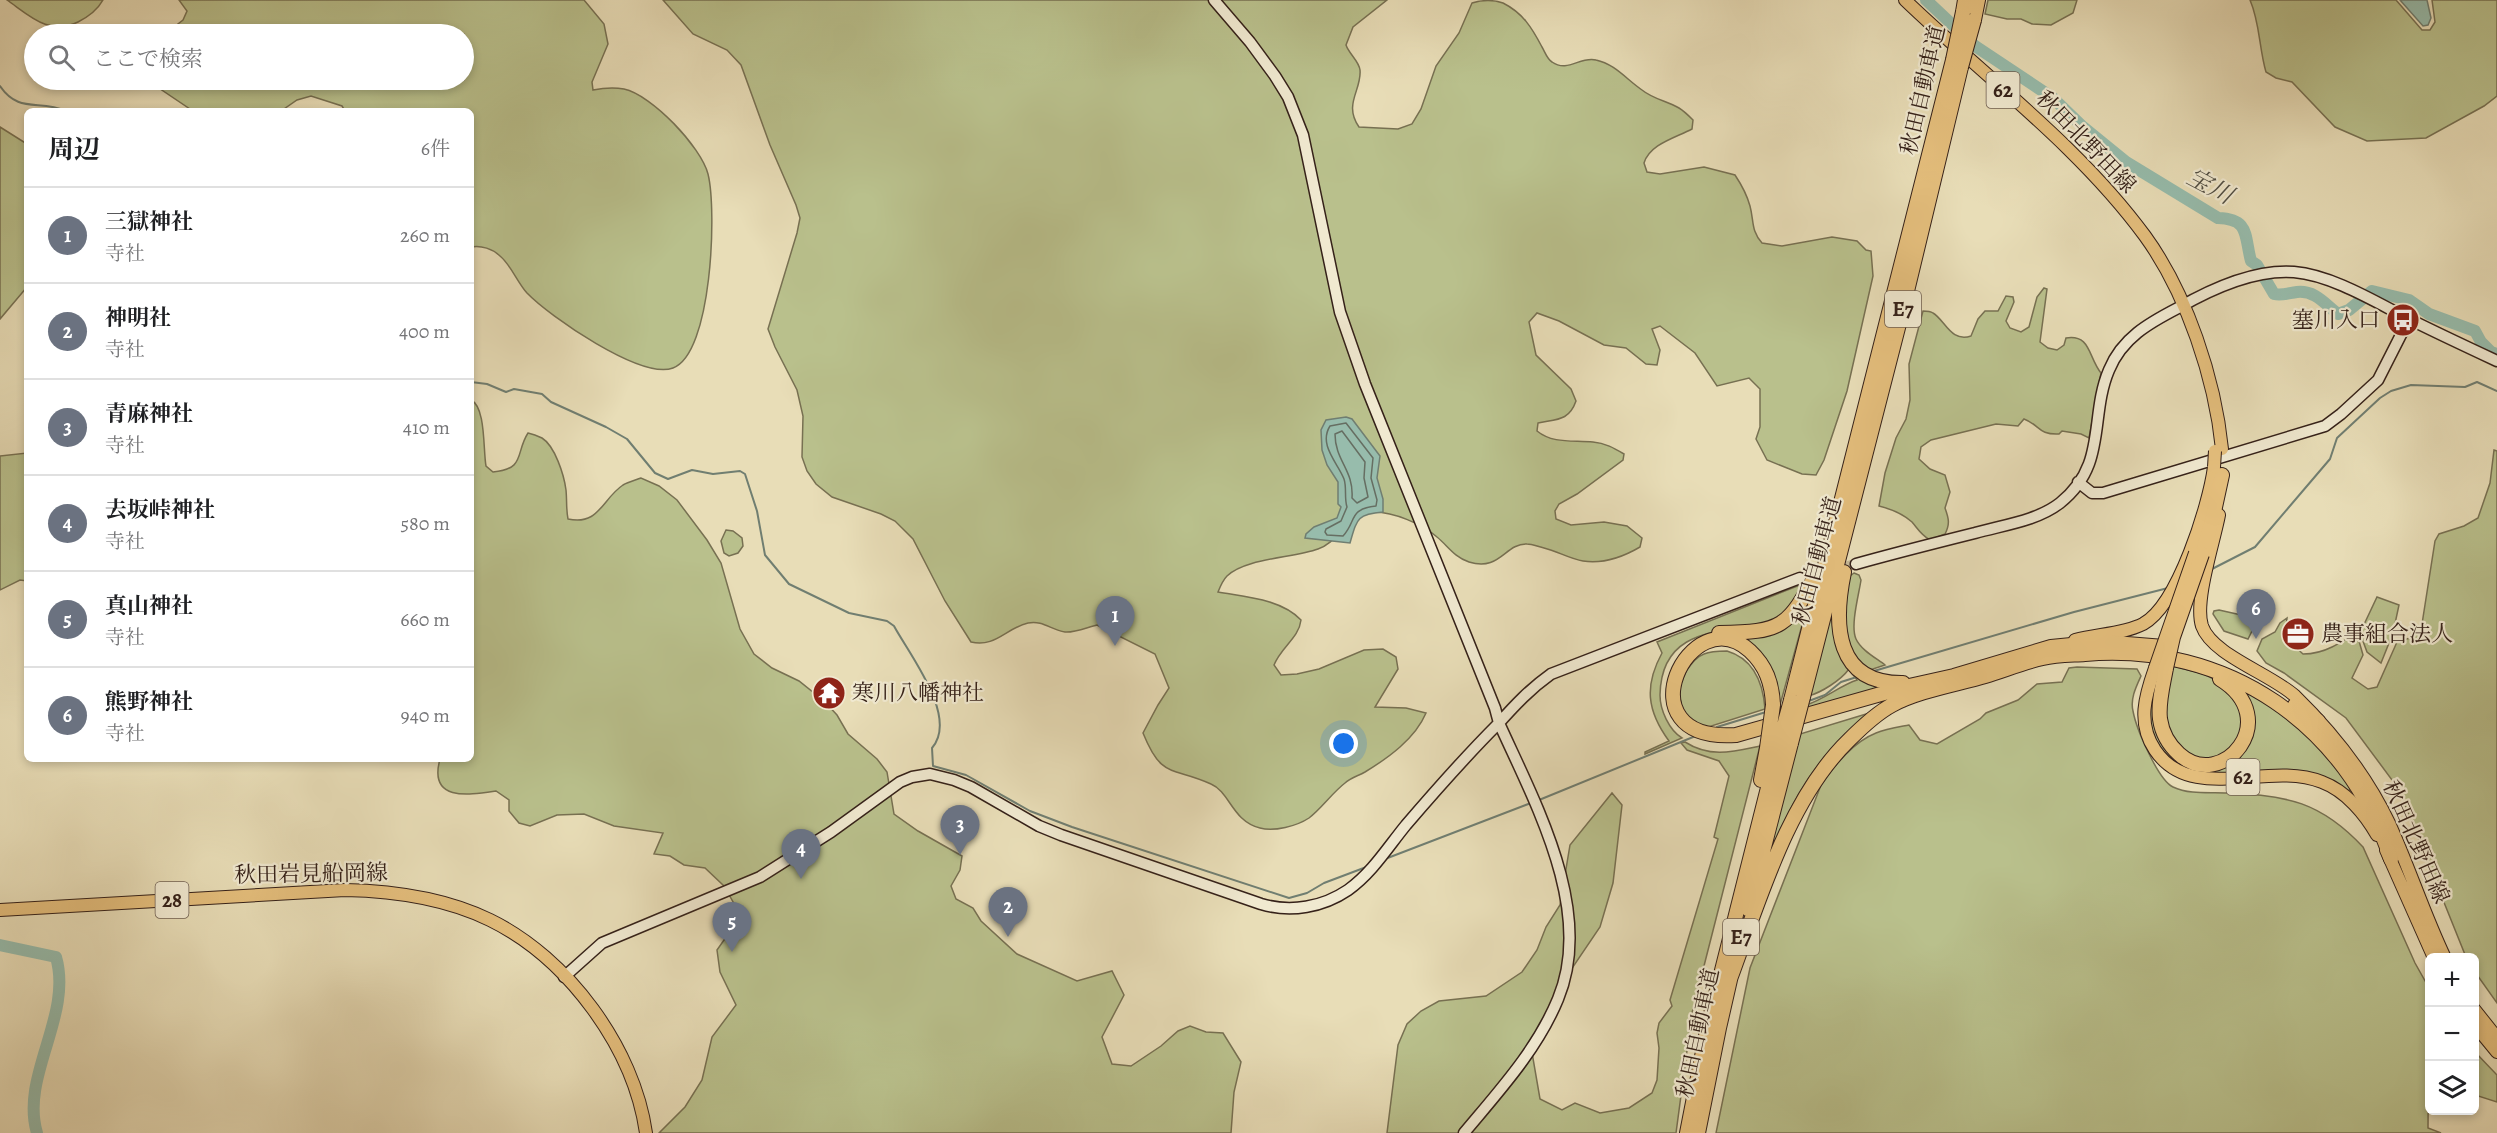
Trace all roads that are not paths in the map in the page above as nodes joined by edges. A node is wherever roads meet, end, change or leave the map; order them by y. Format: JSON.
{"nodes":[{"id":1,"x":1214,"y":0,"type":"edge"},
{"id":2,"x":1905,"y":0,"type":"edge"},
{"id":3,"x":1978,"y":0,"type":"edge"},
{"id":4,"x":1967,"y":10,"type":"edge"},
{"id":5,"x":1957,"y":64,"type":"junction"},
{"id":6,"x":2182,"y":305,"type":"junction"},
{"id":7,"x":2409,"y":319,"type":"junction"},
{"id":8,"x":2497,"y":362,"type":"edge"},
{"id":9,"x":1863,"y":468,"type":"junction"},
{"id":10,"x":2219,"y":469,"type":"joint"},
{"id":11,"x":2078,"y":482,"type":"junction"},
{"id":12,"x":1829,"y":548,"type":"junction"},
{"id":13,"x":2199,"y":553,"type":"junction"},
{"id":14,"x":1856,"y":564,"type":"tunnel mouth"},
{"id":15,"x":1800,"y":578,"type":"tunnel mouth"},
{"id":16,"x":2051,"y":647,"type":"junction"},
{"id":17,"x":2165,"y":664,"type":"junction"},
{"id":18,"x":1923,"y":683,"type":"junction"},
{"id":19,"x":1797,"y":698,"type":"junction"},
{"id":20,"x":1910,"y":698,"type":"junction"},
{"id":21,"x":2318,"y":721,"type":"junction"},
{"id":22,"x":1499,"y":723,"type":"junction"},
{"id":23,"x":1779,"y":745,"type":"junction"},
{"id":24,"x":2391,"y":859,"type":"junction"},
{"id":25,"x":0,"y":910,"type":"edge"},
{"id":26,"x":2432,"y":953,"type":"edge"},
{"id":27,"x":2443,"y":953,"type":"edge"},
{"id":28,"x":564,"y":977,"type":"junction"},
{"id":29,"x":1730,"y":980,"type":"junction"},
{"id":30,"x":2479,"y":1014,"type":"edge"},
{"id":31,"x":2479,"y":1029,"type":"edge"},
{"id":32,"x":2497,"y":1038,"type":"edge"},
{"id":33,"x":2497,"y":1052,"type":"edge"},
{"id":34,"x":646,"y":1133,"type":"edge"},
{"id":35,"x":1464,"y":1133,"type":"edge"},
{"id":36,"x":1687,"y":1133,"type":"edge"},
{"id":37,"x":1698,"y":1133,"type":"edge"}],
"edges":[{"from":1,"to":22,"type":"street"},
{"from":2,"to":6,"type":"main road","name":"秋田北野田線","number":"62"},
{"from":3,"to":4,"type":"highway","name":"秋田自動車道","number":"E7"},
{"from":4,"to":5,"type":"highway","name":"秋田自動車道","number":"E7","bridge":true},
{"from":5,"to":9,"type":"highway","name":"秋田自動車道","number":"E7"},
{"from":5,"to":12,"type":"highway","name":"秋田自動車道","number":"E7"},
{"from":6,"to":7,"type":"street"},
{"from":6,"to":10,"type":"main road","name":"秋田北野田線","number":"62","bridge":true},
{"from":6,"to":11,"type":"street"},
{"from":7,"to":8,"type":"street"},
{"from":7,"to":11,"type":"street"},
{"from":9,"to":18,"type":"highway"},
{"from":9,"to":19,"type":"highway","name":"秋田自動車道","number":"E7"},
{"from":10,"to":13,"type":"highway"},
{"from":11,"to":14,"type":"street"},
{"from":12,"to":19,"type":"highway","name":"秋田自動車道","number":"E7"},
{"from":12,"to":20,"type":"highway"},
{"from":13,"to":16,"type":"main road"},
{"from":13,"to":17,"type":"highway","bridge":true},
{"from":13,"to":21,"type":"main road","name":"秋田北野田線"},
{"from":15,"to":22,"type":"street"},
{"from":16,"to":18,"type":"highway"},
{"from":16,"to":21,"type":"highway"},
{"from":17,"to":17,"type":"highway"},
{"from":17,"to":20,"type":"highway"},
{"from":17,"to":24,"type":"highway"},
{"from":17,"to":24,"type":"main road","number":"62"},
{"from":18,"to":23,"type":"highway","bridge":true},
{"from":19,"to":23,"type":"highway","name":"秋田自動車道","number":"E7","bridge":true},
{"from":20,"to":29,"type":"highway"},
{"from":21,"to":27,"type":"main road","name":"秋田北野田線"},
{"from":22,"to":28,"type":"street"},
{"from":22,"to":35,"type":"street"},
{"from":23,"to":29,"type":"highway","name":"秋田自動車道","number":"E7"},
{"from":23,"to":36,"type":"highway","name":"秋田自動車道","number":"E7"},
{"from":24,"to":26,"type":"main road","name":"秋田北野田線","number":"62"},
{"from":25,"to":28,"type":"main road","name":"秋田岩見船岡線","number":"28"},
{"from":28,"to":34,"type":"main road","name":"秋田岩見船岡線","number":"28"},
{"from":29,"to":37,"type":"highway","name":"秋田自動車道","number":"E7"},
{"from":30,"to":32,"type":"main road"},
{"from":31,"to":33,"type":"main road"}]}
